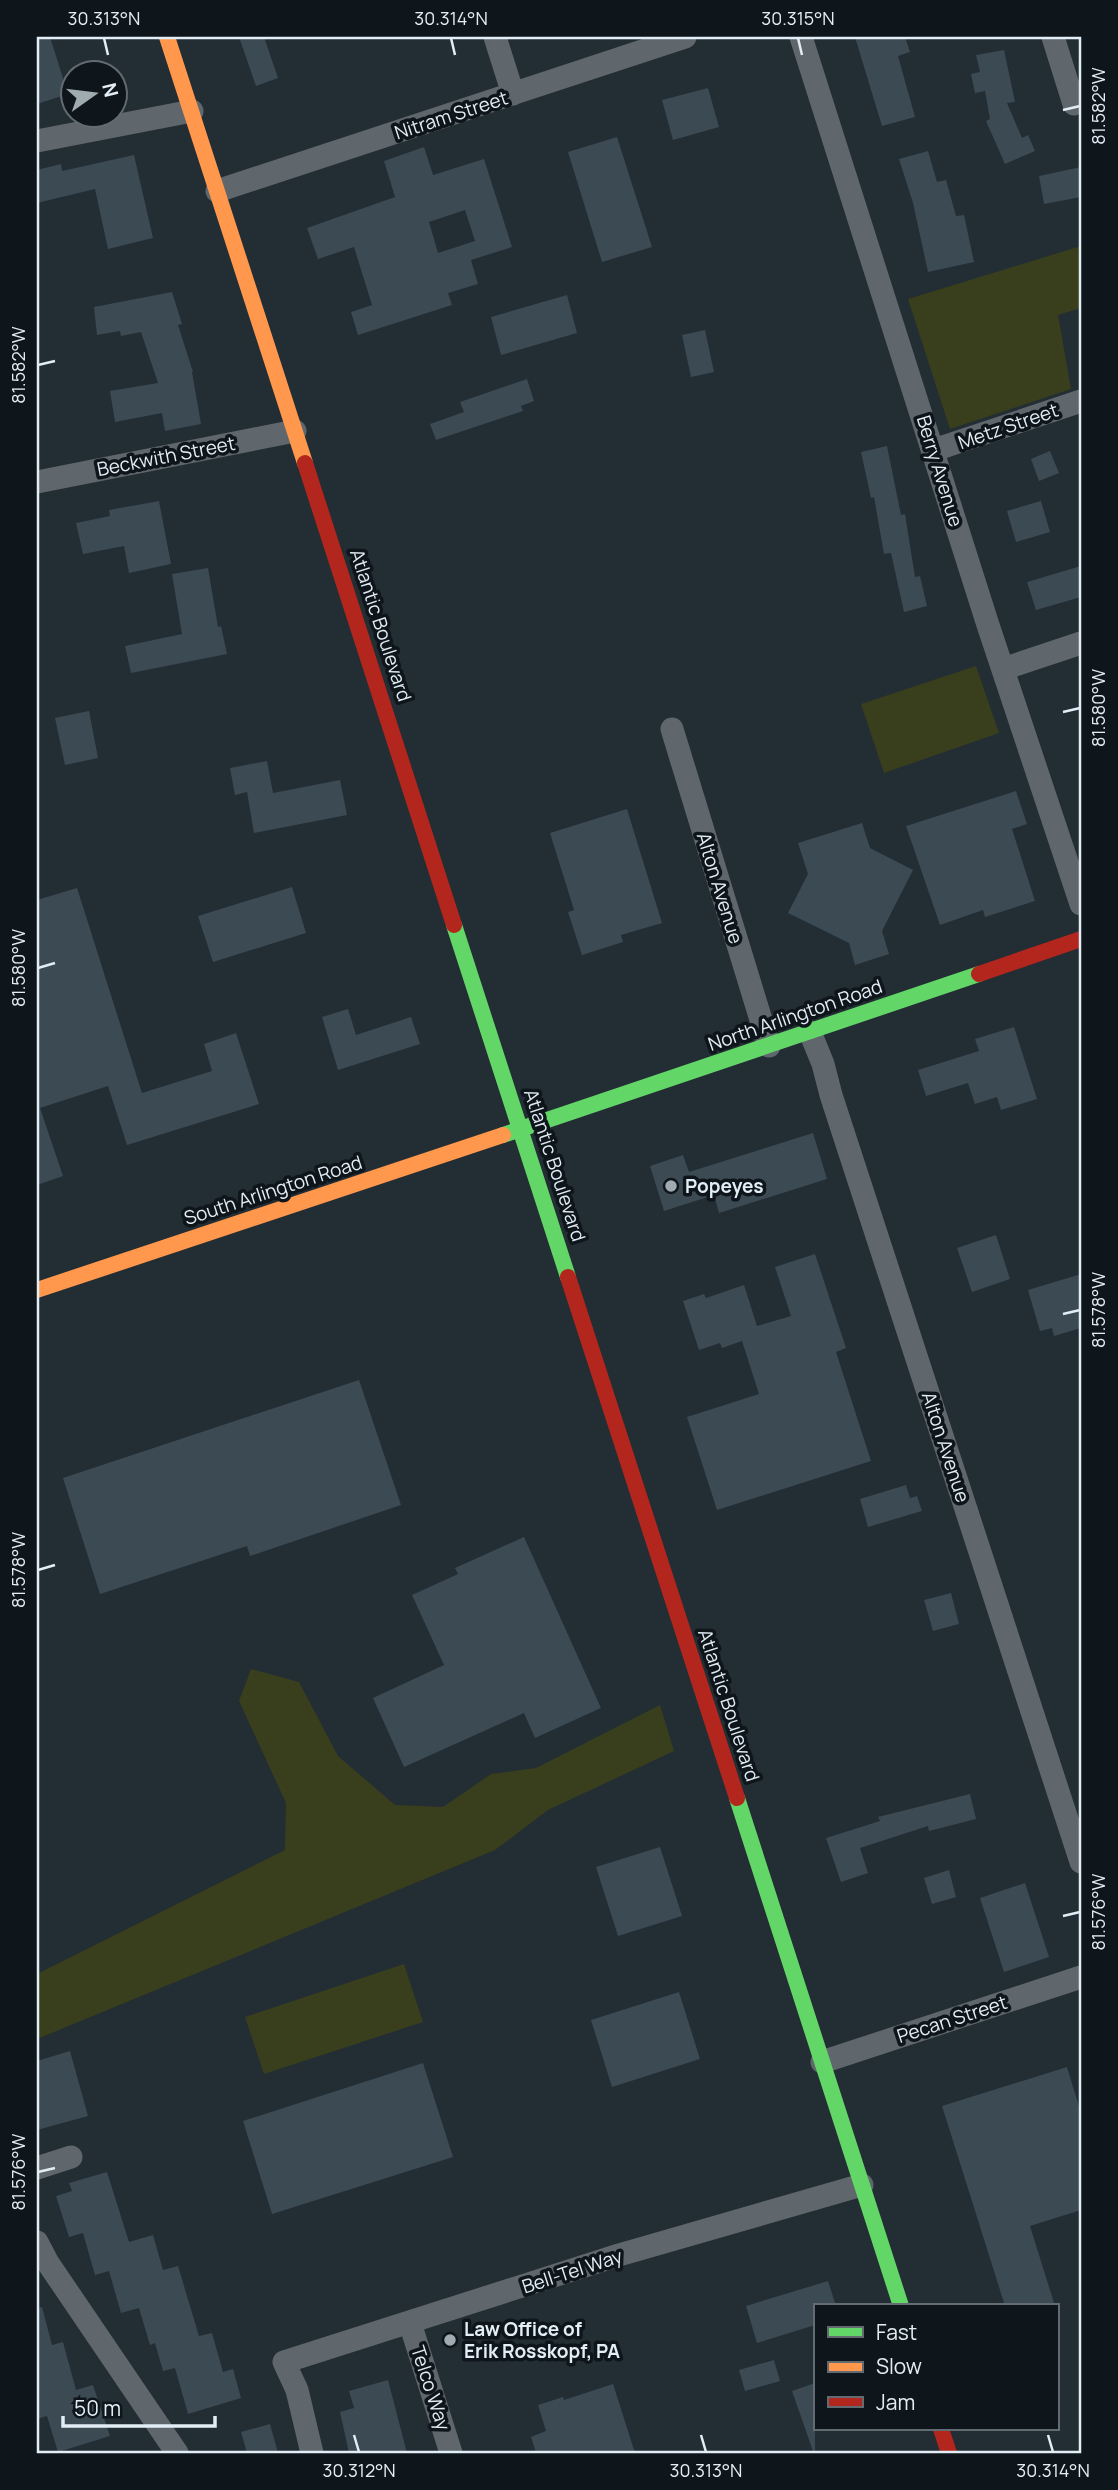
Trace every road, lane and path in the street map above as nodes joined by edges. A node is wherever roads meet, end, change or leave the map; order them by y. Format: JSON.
{"nodes":[{"id":1,"x":167,"y":37,"type":"edge"},
{"id":2,"x":495,"y":37,"type":"edge"},
{"id":3,"x":685,"y":37,"type":"edge"},
{"id":4,"x":801,"y":37,"type":"edge"},
{"id":5,"x":1054,"y":37,"type":"edge"},
{"id":6,"x":513,"y":94,"type":"junction"},
{"id":7,"x":1074,"y":104,"type":"dead end"},
{"id":8,"x":191,"y":111,"type":"junction"},
{"id":9,"x":37,"y":141,"type":"edge"},
{"id":10,"x":217,"y":191,"type":"junction"},
{"id":11,"x":1081,"y":401,"type":"edge"},
{"id":12,"x":295,"y":431,"type":"junction"},
{"id":13,"x":934,"y":450,"type":"junction"},
{"id":14,"x":37,"y":482,"type":"edge"},
{"id":15,"x":1081,"y":643,"type":"edge"},
{"id":16,"x":1003,"y":669,"type":"junction"},
{"id":17,"x":672,"y":729,"type":"dead end"},
{"id":18,"x":1081,"y":904,"type":"edge"},
{"id":19,"x":1081,"y":939,"type":"edge"},
{"id":20,"x":810,"y":1032,"type":"junction"},
{"id":21,"x":769,"y":1046,"type":"junction"},
{"id":22,"x":522,"y":1129,"type":"junction"},
{"id":23,"x":37,"y":1290,"type":"edge"},
{"id":24,"x":1081,"y":1862,"type":"edge"},
{"id":25,"x":1081,"y":1977,"type":"edge"},
{"id":26,"x":822,"y":2062,"type":"junction"},
{"id":27,"x":71,"y":2157,"type":"dead end"},
{"id":28,"x":37,"y":2168,"type":"edge"},
{"id":29,"x":862,"y":2185,"type":"junction"},
{"id":30,"x":37,"y":2242,"type":"edge"},
{"id":31,"x":900,"y":2304,"type":"edge"},
{"id":32,"x":410,"y":2323,"type":"junction"},
{"id":33,"x":941,"y":2430,"type":"edge"},
{"id":34,"x":177,"y":2453,"type":"edge"},
{"id":35,"x":312,"y":2453,"type":"edge"},
{"id":36,"x":451,"y":2453,"type":"edge"},
{"id":37,"x":948,"y":2453,"type":"edge"}],
"edges":[{"from":1,"to":8,"type":"main road","name":"Atlantic Boulevard"},
{"from":2,"to":6,"type":"street"},
{"from":3,"to":6,"type":"street","name":"Nitram Street"},
{"from":4,"to":13,"type":"street","name":"Berry Avenue"},
{"from":5,"to":7,"type":"street"},
{"from":6,"to":10,"type":"street","name":"Nitram Street"},
{"from":8,"to":9,"type":"street"},
{"from":8,"to":10,"type":"main road","name":"Atlantic Boulevard"},
{"from":10,"to":12,"type":"main road","name":"Atlantic Boulevard"},
{"from":11,"to":13,"type":"street","name":"Metz Street"},
{"from":12,"to":14,"type":"street","name":"Beckwith Street"},
{"from":12,"to":22,"type":"main road","name":"Atlantic Boulevard"},
{"from":13,"to":16,"type":"street","name":"Berry Avenue"},
{"from":15,"to":16,"type":"street"},
{"from":16,"to":18,"type":"street","name":"Berry Avenue"},
{"from":17,"to":21,"type":"street","name":"Alton Avenue"},
{"from":19,"to":20,"type":"main road","name":"North Arlington Road"},
{"from":20,"to":21,"type":"main road","name":"North Arlington Road"},
{"from":20,"to":24,"type":"street","name":"Alton Avenue"},
{"from":21,"to":22,"type":"main road","name":"North Arlington Road"},
{"from":22,"to":23,"type":"main road","name":"South Arlington Road"},
{"from":22,"to":26,"type":"main road","name":"Atlantic Boulevard"},
{"from":25,"to":26,"type":"street","name":"Pecan Street"},
{"from":26,"to":29,"type":"main road","name":"Atlantic Boulevard"},
{"from":27,"to":28,"type":"street"},
{"from":29,"to":31,"type":"main road","name":"Atlantic Boulevard"},
{"from":29,"to":32,"type":"street","name":"Bell-Tel Way"},
{"from":30,"to":34,"type":"street"},
{"from":32,"to":35,"type":"street","name":"Bell-Tel Way"},
{"from":32,"to":36,"type":"street","name":"Telco Way"},
{"from":33,"to":37,"type":"main road"}]}
